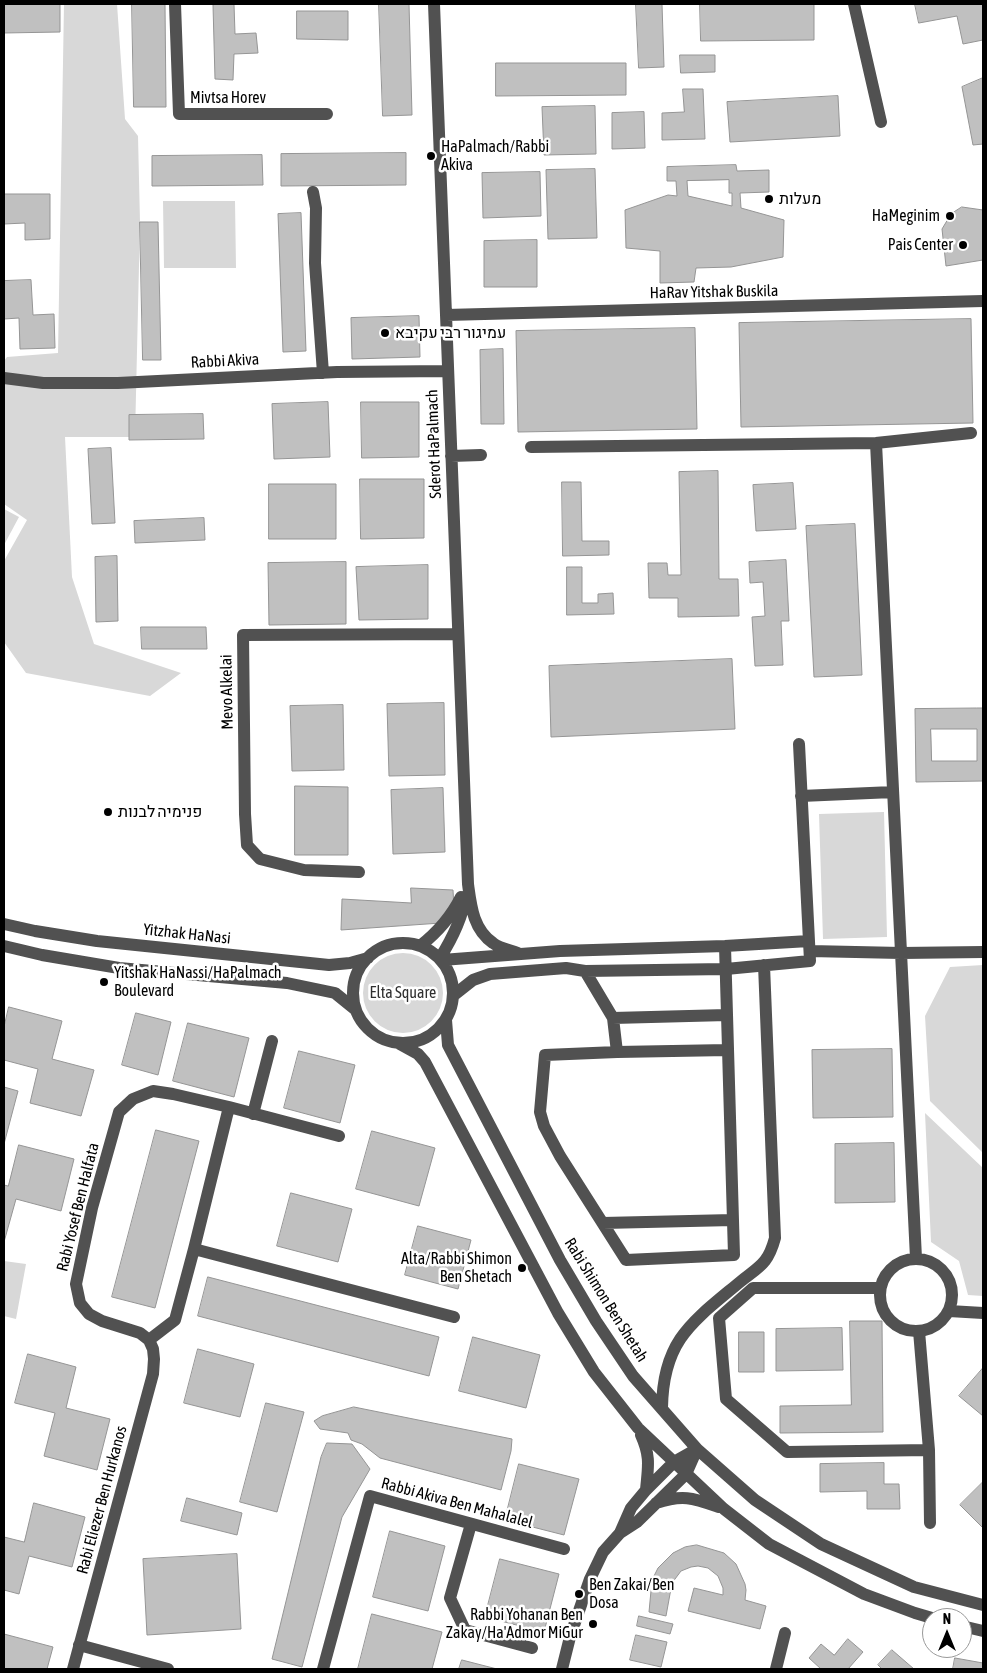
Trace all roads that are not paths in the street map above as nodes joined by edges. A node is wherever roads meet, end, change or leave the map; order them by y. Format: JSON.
{"nodes":[{"id":1,"x":175,"y":4,"type":"edge"},
{"id":2,"x":434,"y":4,"type":"edge"},
{"id":3,"x":854,"y":4,"type":"edge"},
{"id":4,"x":327,"y":114,"type":"dead end"},
{"id":5,"x":881,"y":122,"type":"dead end"},
{"id":6,"x":314,"y":192,"type":"dead end"},
{"id":7,"x":983,"y":301,"type":"edge"},
{"id":8,"x":446,"y":315,"type":"junction"},
{"id":9,"x":448,"y":371,"type":"junction"},
{"id":10,"x":323,"y":373,"type":"junction"},
{"id":11,"x":4,"y":378,"type":"edge"},
{"id":12,"x":971,"y":433,"type":"dead end"},
{"id":13,"x":876,"y":443,"type":"junction"},
{"id":14,"x":531,"y":447,"type":"dead end"},
{"id":15,"x":481,"y":455,"type":"dead end"},
{"id":16,"x":451,"y":456,"type":"junction"},
{"id":17,"x":458,"y":634,"type":"junction"},
{"id":18,"x":799,"y":744,"type":"dead end"},
{"id":19,"x":893,"y":792,"type":"junction"},
{"id":20,"x":802,"y":796,"type":"junction"},
{"id":21,"x":359,"y":872,"type":"dead end"},
{"id":22,"x":468,"y":884,"type":"junction"},
{"id":23,"x":4,"y":924,"type":"edge"},
{"id":24,"x":420,"y":946,"type":"junction"},
{"id":25,"x":725,"y":946,"type":"junction"},
{"id":26,"x":10,"y":947,"type":"edge"},
{"id":27,"x":810,"y":951,"type":"junction"},
{"id":28,"x":983,"y":952,"type":"edge"},
{"id":29,"x":518,"y":953,"type":"junction"},
{"id":30,"x":901,"y":953,"type":"junction"},
{"id":31,"x":4,"y":955,"type":"edge"},
{"id":32,"x":368,"y":958,"type":"junction"},
{"id":33,"x":441,"y":959,"type":"junction"},
{"id":34,"x":764,"y":965,"type":"junction"},
{"id":35,"x":726,"y":969,"type":"junction"},
{"id":36,"x":585,"y":971,"type":"junction"},
{"id":37,"x":454,"y":995,"type":"junction"},
{"id":38,"x":356,"y":1010,"type":"junction"},
{"id":39,"x":727,"y":1015,"type":"junction"},
{"id":40,"x":613,"y":1018,"type":"junction"},
{"id":41,"x":446,"y":1020,"type":"junction"},
{"id":42,"x":272,"y":1041,"type":"dead end"},
{"id":43,"x":398,"y":1043,"type":"junction"},
{"id":44,"x":728,"y":1050,"type":"junction"},
{"id":45,"x":618,"y":1052,"type":"junction"},
{"id":46,"x":229,"y":1107,"type":"junction"},
{"id":47,"x":253,"y":1114,"type":"junction"},
{"id":48,"x":339,"y":1136,"type":"dead end"},
{"id":49,"x":733,"y":1220,"type":"junction"},
{"id":50,"x":604,"y":1223,"type":"junction"},
{"id":51,"x":194,"y":1249,"type":"junction"},
{"id":52,"x":916,"y":1258,"type":"junction"},
{"id":53,"x":880,"y":1288,"type":"junction"},
{"id":54,"x":949,"y":1311,"type":"junction"},
{"id":55,"x":983,"y":1313,"type":"edge"},
{"id":56,"x":454,"y":1317,"type":"dead end"},
{"id":57,"x":920,"y":1331,"type":"junction"},
{"id":58,"x":149,"y":1340,"type":"junction"},
{"id":59,"x":662,"y":1408,"type":"junction"},
{"id":60,"x":638,"y":1428,"type":"junction"},
{"id":61,"x":697,"y":1449,"type":"junction"},
{"id":62,"x":929,"y":1450,"type":"junction"},
{"id":63,"x":674,"y":1462,"type":"junction"},
{"id":64,"x":686,"y":1474,"type":"junction"},
{"id":65,"x":646,"y":1490,"type":"junction"},
{"id":66,"x":654,"y":1504,"type":"junction"},
{"id":67,"x":724,"y":1509,"type":"junction"},
{"id":68,"x":930,"y":1522,"type":"dead end"},
{"id":69,"x":470,"y":1524,"type":"junction"},
{"id":70,"x":620,"y":1533,"type":"junction"},
{"id":71,"x":564,"y":1549,"type":"dead end"},
{"id":72,"x":983,"y":1605,"type":"edge"},
{"id":73,"x":922,"y":1616,"type":"edge"},
{"id":74,"x":785,"y":1633,"type":"dead end"},
{"id":75,"x":79,"y":1645,"type":"junction"},
{"id":76,"x":532,"y":1648,"type":"dead end"},
{"id":77,"x":73,"y":1669,"type":"edge"},
{"id":78,"x":168,"y":1669,"type":"edge"},
{"id":79,"x":323,"y":1669,"type":"edge"},
{"id":80,"x":562,"y":1669,"type":"edge"},
{"id":81,"x":776,"y":1669,"type":"edge"}],
"edges":[{"from":1,"to":4,"type":"street","name":"Mivtsa Horev"},
{"from":2,"to":8,"type":"street","name":"Sderot HaPalmach"},
{"from":3,"to":5,"type":"street"},
{"from":6,"to":10,"type":"street"},
{"from":7,"to":8,"type":"street","name":"HaRav Yitshak Buskila"},
{"from":8,"to":9,"type":"street","name":"Sderot HaPalmach"},
{"from":9,"to":10,"type":"street","name":"Rabbi Akiva"},
{"from":9,"to":16,"type":"street","name":"Sderot HaPalmach"},
{"from":10,"to":11,"type":"street","name":"Rabbi Akiva"},
{"from":12,"to":13,"type":"street"},
{"from":13,"to":14,"type":"street"},
{"from":13,"to":19,"type":"street"},
{"from":15,"to":16,"type":"street"},
{"from":16,"to":17,"type":"street","name":"Sderot HaPalmach"},
{"from":17,"to":21,"type":"street","name":"Mevo Alkelai"},
{"from":17,"to":22,"type":"street","name":"Sderot HaPalmach"},
{"from":18,"to":20,"type":"street"},
{"from":19,"to":20,"type":"street"},
{"from":19,"to":30,"type":"street"},
{"from":20,"to":27,"type":"street"},
{"from":22,"to":24,"type":"street"},
{"from":22,"to":29,"type":"street"},
{"from":22,"to":33,"type":"street","name":"Sderot HaPalmach"},
{"from":23,"to":32,"type":"street","name":"Yitzhak HaNasi"},
{"from":24,"to":32,"type":"street"},
{"from":24,"to":33,"type":"street"},
{"from":25,"to":27,"type":"street"},
{"from":25,"to":29,"type":"street"},
{"from":25,"to":35,"type":"street"},
{"from":26,"to":31,"type":"street"},
{"from":26,"to":38,"type":"street"},
{"from":27,"to":30,"type":"street"},
{"from":27,"to":34,"type":"street"},
{"from":28,"to":30,"type":"street"},
{"from":29,"to":33,"type":"street"},
{"from":30,"to":52,"type":"street"},
{"from":32,"to":38,"type":"street"},
{"from":33,"to":37,"type":"street"},
{"from":34,"to":35,"type":"street"},
{"from":34,"to":59,"type":"street"},
{"from":35,"to":36,"type":"street"},
{"from":35,"to":39,"type":"street"},
{"from":36,"to":37,"type":"street"},
{"from":36,"to":40,"type":"street"},
{"from":37,"to":41,"type":"street"},
{"from":38,"to":43,"type":"street"},
{"from":39,"to":40,"type":"street"},
{"from":39,"to":44,"type":"street"},
{"from":40,"to":45,"type":"street"},
{"from":41,"to":43,"type":"street"},
{"from":41,"to":59,"type":"street","name":"Rabi Shimon Ben Shetah"},
{"from":42,"to":47,"type":"street"},
{"from":43,"to":60,"type":"street"},
{"from":44,"to":45,"type":"street"},
{"from":44,"to":49,"type":"street"},
{"from":45,"to":50,"type":"street"},
{"from":46,"to":47,"type":"street","name":"Rabi Yosef Ben Halfata"},
{"from":46,"to":51,"type":"street"},
{"from":46,"to":58,"type":"street","name":"Rabi Yosef Ben Halfata"},
{"from":47,"to":48,"type":"street","name":"Rabi Yosef Ben Halfata"},
{"from":49,"to":50,"type":"street"},
{"from":49,"to":50,"type":"street"},
{"from":51,"to":56,"type":"street"},
{"from":51,"to":58,"type":"street"},
{"from":52,"to":53,"type":"street"},
{"from":52,"to":54,"type":"street"},
{"from":53,"to":57,"type":"street"},
{"from":53,"to":62,"type":"street"},
{"from":54,"to":55,"type":"street"},
{"from":54,"to":57,"type":"street"},
{"from":57,"to":62,"type":"street"},
{"from":58,"to":75,"type":"street","name":"Rabi Eliezer Ben Hurkanos"},
{"from":59,"to":61,"type":"street","name":"Rabi Shimon Ben Shetah"},
{"from":60,"to":63,"type":"street"},
{"from":60,"to":65,"type":"street"},
{"from":61,"to":63,"type":"street"},
{"from":61,"to":64,"type":"street"},
{"from":61,"to":72,"type":"street","name":"Rabi Shimon Ben Shetah"},
{"from":62,"to":68,"type":"street"},
{"from":63,"to":64,"type":"street"},
{"from":63,"to":65,"type":"street"},
{"from":64,"to":66,"type":"street"},
{"from":64,"to":67,"type":"street"},
{"from":65,"to":70,"type":"street"},
{"from":66,"to":67,"type":"street"},
{"from":66,"to":70,"type":"street"},
{"from":67,"to":73,"type":"street"},
{"from":69,"to":71,"type":"street","name":"Rabbi Akiva Ben Mahalalel"},
{"from":69,"to":76,"type":"street"},
{"from":69,"to":79,"type":"street","name":"Rabbi Akiva Ben Mahalalel"},
{"from":70,"to":80,"type":"street"},
{"from":74,"to":81,"type":"street"},
{"from":75,"to":77,"type":"street","name":"Rabi Eliezer Ben Hurkanos"},
{"from":75,"to":78,"type":"street"}]}
